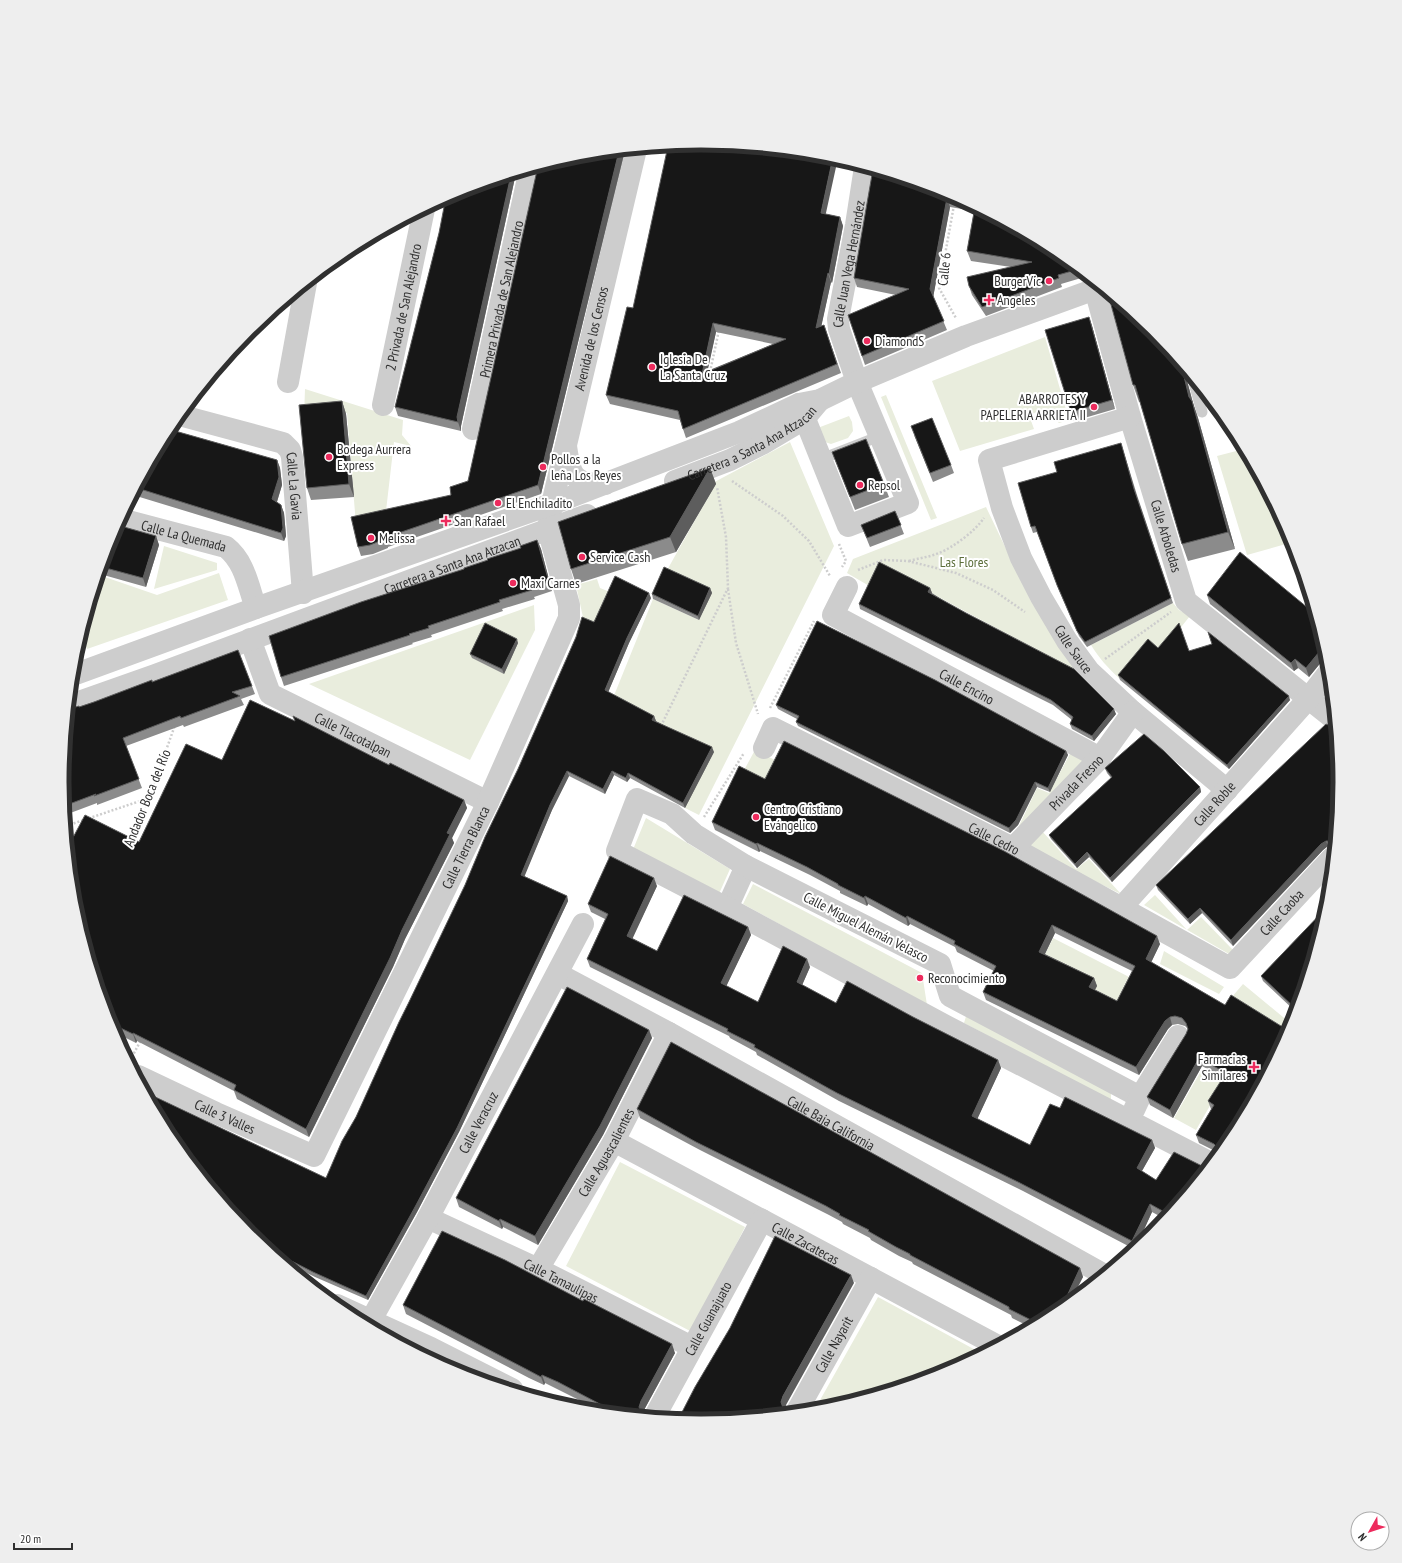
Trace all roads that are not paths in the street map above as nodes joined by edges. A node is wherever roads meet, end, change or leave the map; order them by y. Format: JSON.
{"nodes":[{"id":1,"x":635,"y":153,"type":"edge"},
{"id":2,"x":865,"y":171,"type":"edge"},
{"id":3,"x":529,"y":173,"type":"edge"},
{"id":4,"x":423,"y":214,"type":"edge"},
{"id":5,"x":305,"y":289,"type":"edge"},
{"id":6,"x":1097,"y":289,"type":"edge"},
{"id":7,"x":1099,"y":290,"type":"edge"},
{"id":8,"x":288,"y":382,"type":"dead end"},
{"id":9,"x":857,"y":382,"type":"junction"},
{"id":10,"x":1196,"y":389,"type":"edge"},
{"id":11,"x":383,"y":405,"type":"dead end"},
{"id":12,"x":802,"y":411,"type":"junction"},
{"id":13,"x":1202,"y":412,"type":"dead end"},
{"id":14,"x":1130,"y":416,"type":"junction"},
{"id":15,"x":186,"y":417,"type":"edge"},
{"id":16,"x":473,"y":429,"type":"dead end"},
{"id":17,"x":880,"y":436,"type":"junction"},
{"id":18,"x":566,"y":446,"type":"junction"},
{"id":19,"x":821,"y":459,"type":"junction"},
{"id":20,"x":605,"y":484,"type":"junction"},
{"id":21,"x":653,"y":490,"type":"edge"},
{"id":22,"x":552,"y":504,"type":"junction"},
{"id":23,"x":608,"y":507,"type":"edge"},
{"id":24,"x":126,"y":521,"type":"edge"},
{"id":25,"x":548,"y":529,"type":"junction"},
{"id":26,"x":841,"y":579,"type":"road end"},
{"id":27,"x":303,"y":593,"type":"junction"},
{"id":28,"x":256,"y":608,"type":"junction"},
{"id":29,"x":250,"y":640,"type":"junction"},
{"id":30,"x":79,"y":673,"type":"edge"},
{"id":31,"x":1324,"y":678,"type":"edge"},
{"id":32,"x":1308,"y":699,"type":"junction"},
{"id":33,"x":74,"y":704,"type":"edge"},
{"id":34,"x":1133,"y":712,"type":"junction"},
{"id":35,"x":1330,"y":716,"type":"edge"},
{"id":36,"x":755,"y":749,"type":"road end"},
{"id":37,"x":1100,"y":758,"type":"junction"},
{"id":38,"x":1227,"y":790,"type":"junction"},
{"id":39,"x":488,"y":802,"type":"junction"},
{"id":40,"x":1013,"y":848,"type":"junction"},
{"id":41,"x":1328,"y":862,"type":"edge"},
{"id":42,"x":746,"y":866,"type":"junction"},
{"id":43,"x":727,"y":908,"type":"junction"},
{"id":44,"x":1121,"y":908,"type":"junction"},
{"id":45,"x":584,"y":924,"type":"dead end"},
{"id":46,"x":1230,"y":968,"type":"joint"},
{"id":47,"x":558,"y":974,"type":"junction"},
{"id":48,"x":950,"y":996,"type":"junction"},
{"id":49,"x":944,"y":1025,"type":"junction"},
{"id":50,"x":669,"y":1033,"type":"junction"},
{"id":51,"x":1178,"y":1036,"type":"dead end"},
{"id":52,"x":144,"y":1079,"type":"edge"},
{"id":53,"x":1140,"y":1097,"type":"junction"},
{"id":54,"x":1128,"y":1121,"type":"junction"},
{"id":55,"x":614,"y":1141,"type":"junction"},
{"id":56,"x":314,"y":1156,"type":"joint"},
{"id":57,"x":1206,"y":1160,"type":"edge"},
{"id":58,"x":428,"y":1218,"type":"junction"},
{"id":59,"x":762,"y":1220,"type":"junction"},
{"id":60,"x":538,"y":1269,"type":"junction"},
{"id":61,"x":1099,"y":1272,"type":"edge"},
{"id":62,"x":871,"y":1278,"type":"junction"},
{"id":63,"x":371,"y":1320,"type":"joint"},
{"id":64,"x":991,"y":1343,"type":"edge"},
{"id":65,"x":419,"y":1347,"type":"edge"},
{"id":66,"x":692,"y":1347,"type":"junction"},
{"id":67,"x":800,"y":1405,"type":"edge"},
{"id":68,"x":657,"y":1412,"type":"edge"}],
"edges":[{"from":1,"to":18,"type":"street","name":"Avenida de los Censos"},
{"from":2,"to":9,"type":"street","name":"Calle Juan Vega Hernández"},
{"from":3,"to":16,"type":"street","name":"Primera Privada de San Alejandro"},
{"from":4,"to":11,"type":"street","name":"2 Privada de San Alejandro"},
{"from":5,"to":8,"type":"street"},
{"from":6,"to":9,"type":"street","name":"Carretera a Santa Ana Atzacan"},
{"from":7,"to":14,"type":"street","name":"Calle Arboledas"},
{"from":9,"to":12,"type":"street","name":"Carretera a Santa Ana Atzacan"},
{"from":9,"to":17,"type":"street","name":"Calle Juan Vega Hernández"},
{"from":10,"to":13,"type":"lane"},
{"from":12,"to":19,"type":"street"},
{"from":12,"to":20,"type":"street","name":"Carretera a Santa Ana Atzacan"},
{"from":12,"to":21,"type":"street","name":"Carretera a Santa Ana Atzacan"},
{"from":14,"to":32,"type":"street","name":"Calle Arboledas"},
{"from":14,"to":34,"type":"street","name":"Calle Sauce"},
{"from":15,"to":27,"type":"street","name":"Calle La Gavia"},
{"from":17,"to":19,"type":"lane"},
{"from":17,"to":19,"type":"street","name":"Calle Juan Vega Hernández"},
{"from":18,"to":20,"type":"street"},
{"from":18,"to":22,"type":"street","name":"Avenida de los Censos"},
{"from":20,"to":22,"type":"street","name":"Carretera a Santa Ana Atzacan"},
{"from":22,"to":25,"type":"street","name":"Avenida de los Censos"},
{"from":22,"to":27,"type":"street","name":"Carretera a Santa Ana Atzacan"},
{"from":23,"to":25,"type":"street","name":"Carretera a Santa Ana Atzacan"},
{"from":24,"to":28,"type":"street","name":"Calle La Quemada"},
{"from":25,"to":29,"type":"street","name":"Carretera a Santa Ana Atzacan"},
{"from":25,"to":39,"type":"street","name":"Calle Tierra Blanca"},
{"from":26,"to":37,"type":"street","name":"Calle Encino"},
{"from":27,"to":28,"type":"street","name":"Carretera a Santa Ana Atzacan"},
{"from":28,"to":30,"type":"street","name":"Carretera a Santa Ana Atzacan"},
{"from":29,"to":33,"type":"street","name":"Carretera a Santa Ana Atzacan"},
{"from":29,"to":39,"type":"street","name":"Calle Tlacotalpan"},
{"from":31,"to":32,"type":"street","name":"Calle Roble"},
{"from":32,"to":35,"type":"street"},
{"from":32,"to":38,"type":"street","name":"Calle Roble"},
{"from":34,"to":37,"type":"street","name":"Privada Fresno"},
{"from":34,"to":38,"type":"street","name":"Calle Sauce"},
{"from":36,"to":40,"type":"street","name":"Calle Cedro"},
{"from":37,"to":40,"type":"street","name":"Privada Fresno"},
{"from":38,"to":44,"type":"street","name":"Calle Roble"},
{"from":39,"to":56,"type":"street","name":"Calle Tierra Blanca"},
{"from":40,"to":44,"type":"street","name":"Calle Cedro"},
{"from":41,"to":46,"type":"street","name":"Calle Caoba"},
{"from":42,"to":43,"type":"street"},
{"from":42,"to":43,"type":"street","name":"Calle Miguel Alemán Velasco"},
{"from":42,"to":48,"type":"street","name":"Calle Miguel Alemán Velasco"},
{"from":43,"to":49,"type":"street"},
{"from":44,"to":46,"type":"street","name":"Calle Cedro"},
{"from":45,"to":47,"type":"street","name":"Calle Veracruz"},
{"from":47,"to":50,"type":"street","name":"Calle Baja California"},
{"from":47,"to":58,"type":"street","name":"Calle Veracruz"},
{"from":48,"to":49,"type":"street"},
{"from":48,"to":53,"type":"street"},
{"from":49,"to":54,"type":"street"},
{"from":50,"to":55,"type":"street","name":"Calle Aguascalientes"},
{"from":50,"to":61,"type":"street","name":"Calle Baja California"},
{"from":51,"to":53,"type":"street"},
{"from":52,"to":56,"type":"street","name":"Calle 3 Valles"},
{"from":53,"to":54,"type":"street"},
{"from":54,"to":57,"type":"street"},
{"from":55,"to":59,"type":"street","name":"Calle Zacatecas"},
{"from":55,"to":60,"type":"street","name":"Calle Aguascalientes"},
{"from":58,"to":60,"type":"street","name":"Calle Tamaulipas"},
{"from":58,"to":63,"type":"street","name":"Calle Veracruz"},
{"from":59,"to":62,"type":"street","name":"Calle Zacatecas"},
{"from":59,"to":66,"type":"street","name":"Calle Guanajuato"},
{"from":60,"to":66,"type":"street","name":"Calle Tamaulipas"},
{"from":62,"to":64,"type":"street","name":"Calle Zacatecas"},
{"from":62,"to":67,"type":"street","name":"Calle Nayarit"},
{"from":63,"to":65,"type":"street"},
{"from":66,"to":68,"type":"street","name":"Calle Guanajuato"}]}
